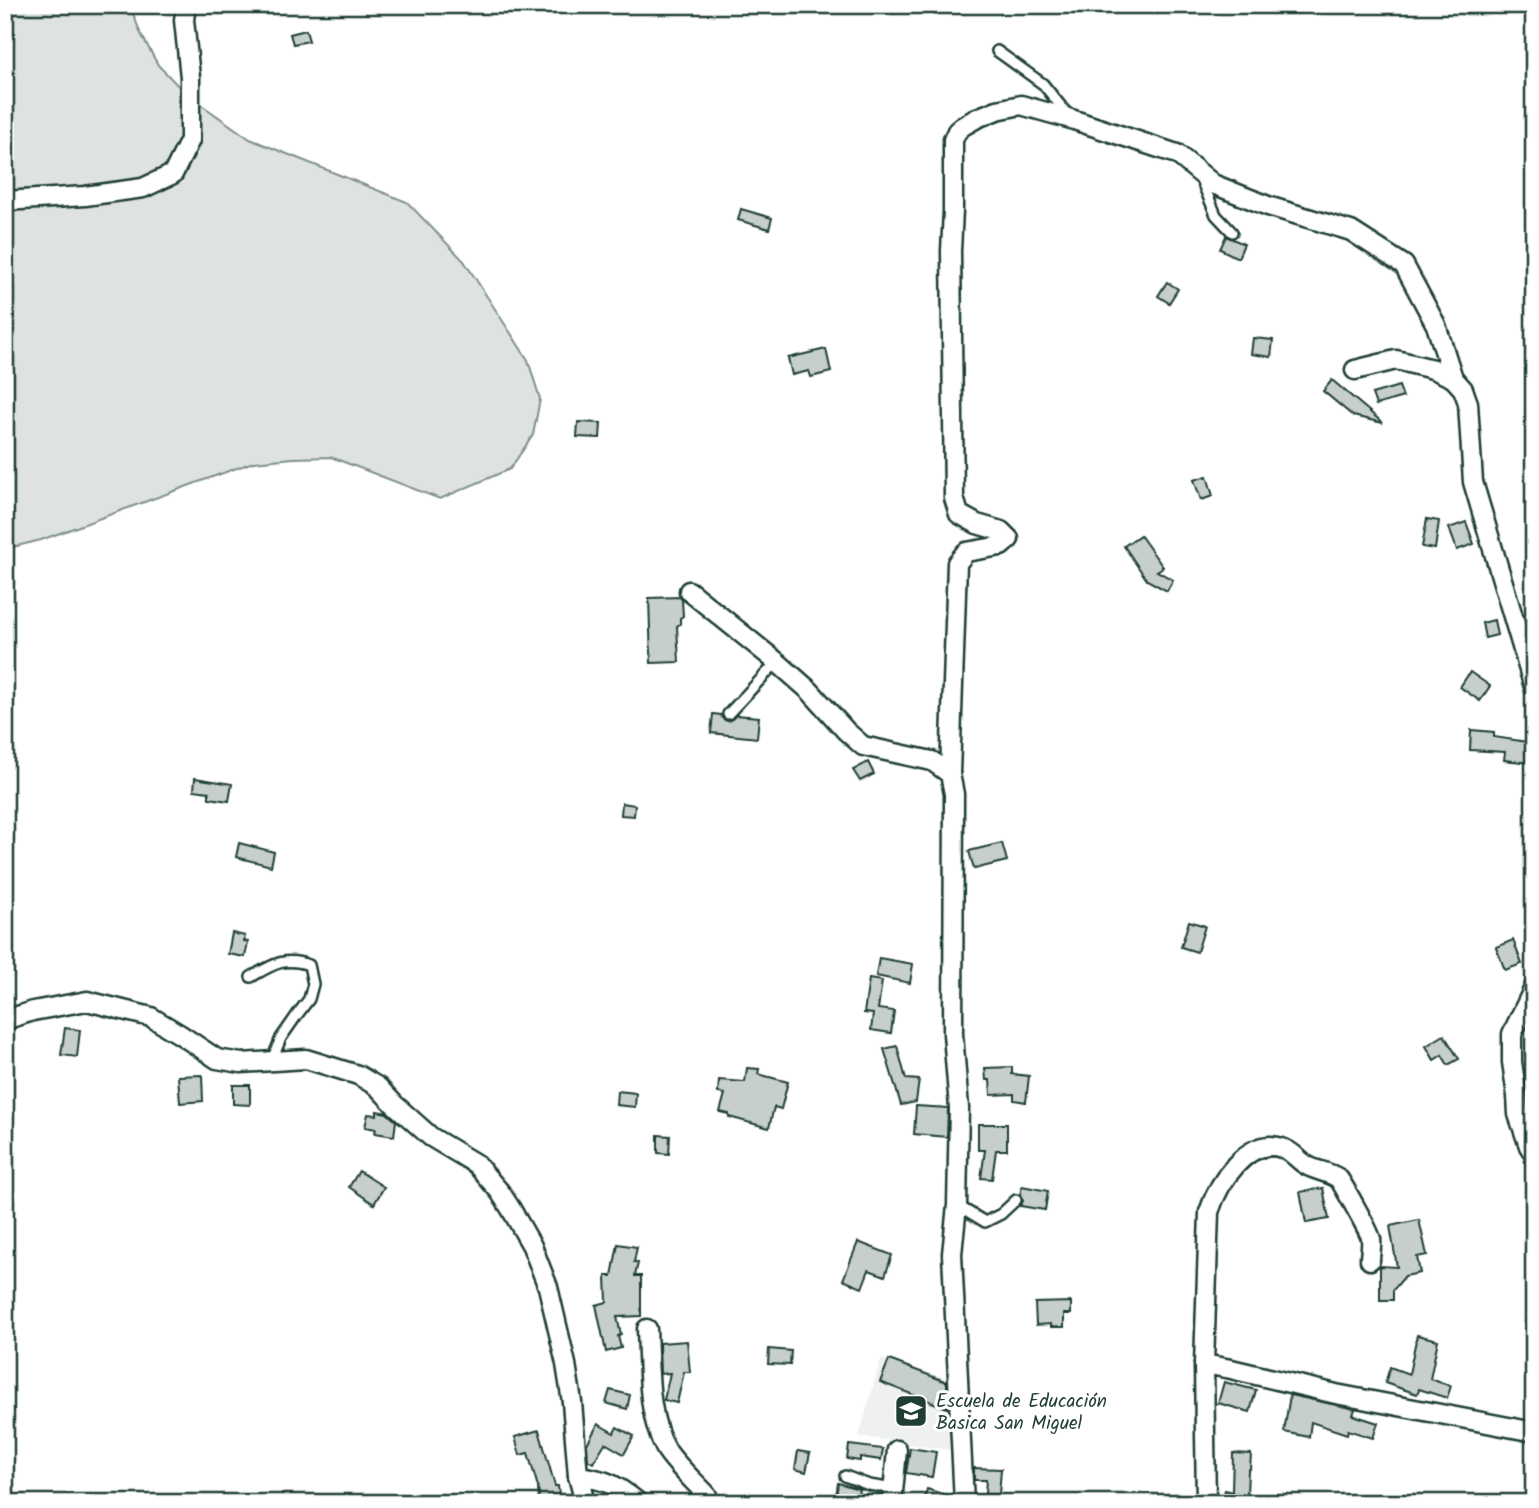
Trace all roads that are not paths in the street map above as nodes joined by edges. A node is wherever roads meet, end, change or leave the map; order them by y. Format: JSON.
{"nodes":[{"id":1,"x":186,"y":5,"type":"edge"},
{"id":2,"x":997,"y":51,"type":"dead end"},
{"id":3,"x":1071,"y":119,"type":"junction"},
{"id":4,"x":1199,"y":173,"type":"junction"},
{"id":5,"x":5,"y":201,"type":"edge"},
{"id":6,"x":1232,"y":232,"type":"dead end"},
{"id":7,"x":1355,"y":370,"type":"dead end"},
{"id":8,"x":1453,"y":378,"type":"junction"},
{"id":9,"x":689,"y":591,"type":"dead end"},
{"id":10,"x":777,"y":662,"type":"junction"},
{"id":11,"x":1534,"y":687,"type":"edge"},
{"id":12,"x":728,"y":714,"type":"dead end"},
{"id":13,"x":950,"y":774,"type":"junction"},
{"id":14,"x":251,"y":977,"type":"dead end"},
{"id":15,"x":1534,"y":988,"type":"edge"},
{"id":16,"x":5,"y":1020,"type":"edge"},
{"id":17,"x":272,"y":1060,"type":"junction"},
{"id":18,"x":1534,"y":1154,"type":"edge"},
{"id":19,"x":1016,"y":1199,"type":"dead end"},
{"id":20,"x":957,"y":1205,"type":"junction"},
{"id":21,"x":1370,"y":1260,"type":"dead end"},
{"id":22,"x":647,"y":1329,"type":"dead end"},
{"id":23,"x":1204,"y":1364,"type":"junction"},
{"id":24,"x":1534,"y":1432,"type":"edge"},
{"id":25,"x":897,"y":1450,"type":"dead end"},
{"id":26,"x":578,"y":1476,"type":"junction"},
{"id":27,"x":845,"y":1476,"type":"dead end"},
{"id":28,"x":893,"y":1496,"type":"edge"},
{"id":29,"x":584,"y":1503,"type":"edge"},
{"id":30,"x":639,"y":1503,"type":"edge"},
{"id":31,"x":708,"y":1503,"type":"edge"},
{"id":32,"x":964,"y":1503,"type":"edge"},
{"id":33,"x":1206,"y":1503,"type":"edge"}],
"edges":[{"from":1,"to":5,"type":"street"},
{"from":2,"to":3,"type":"lane"},
{"from":3,"to":4,"type":"street"},
{"from":3,"to":13,"type":"street"},
{"from":4,"to":6,"type":"lane"},
{"from":4,"to":8,"type":"street"},
{"from":7,"to":8,"type":"street"},
{"from":8,"to":11,"type":"street"},
{"from":9,"to":10,"type":"street"},
{"from":10,"to":12,"type":"lane"},
{"from":10,"to":13,"type":"street"},
{"from":13,"to":20,"type":"street"},
{"from":14,"to":17,"type":"lane"},
{"from":15,"to":18,"type":"street"},
{"from":16,"to":17,"type":"street"},
{"from":17,"to":26,"type":"street"},
{"from":19,"to":20,"type":"lane"},
{"from":20,"to":32,"type":"street"},
{"from":21,"to":23,"type":"street"},
{"from":22,"to":31,"type":"street"},
{"from":23,"to":24,"type":"street"},
{"from":23,"to":33,"type":"street"},
{"from":25,"to":28,"type":"street"},
{"from":26,"to":29,"type":"street"},
{"from":26,"to":30,"type":"street"},
{"from":27,"to":28,"type":"lane"}]}
